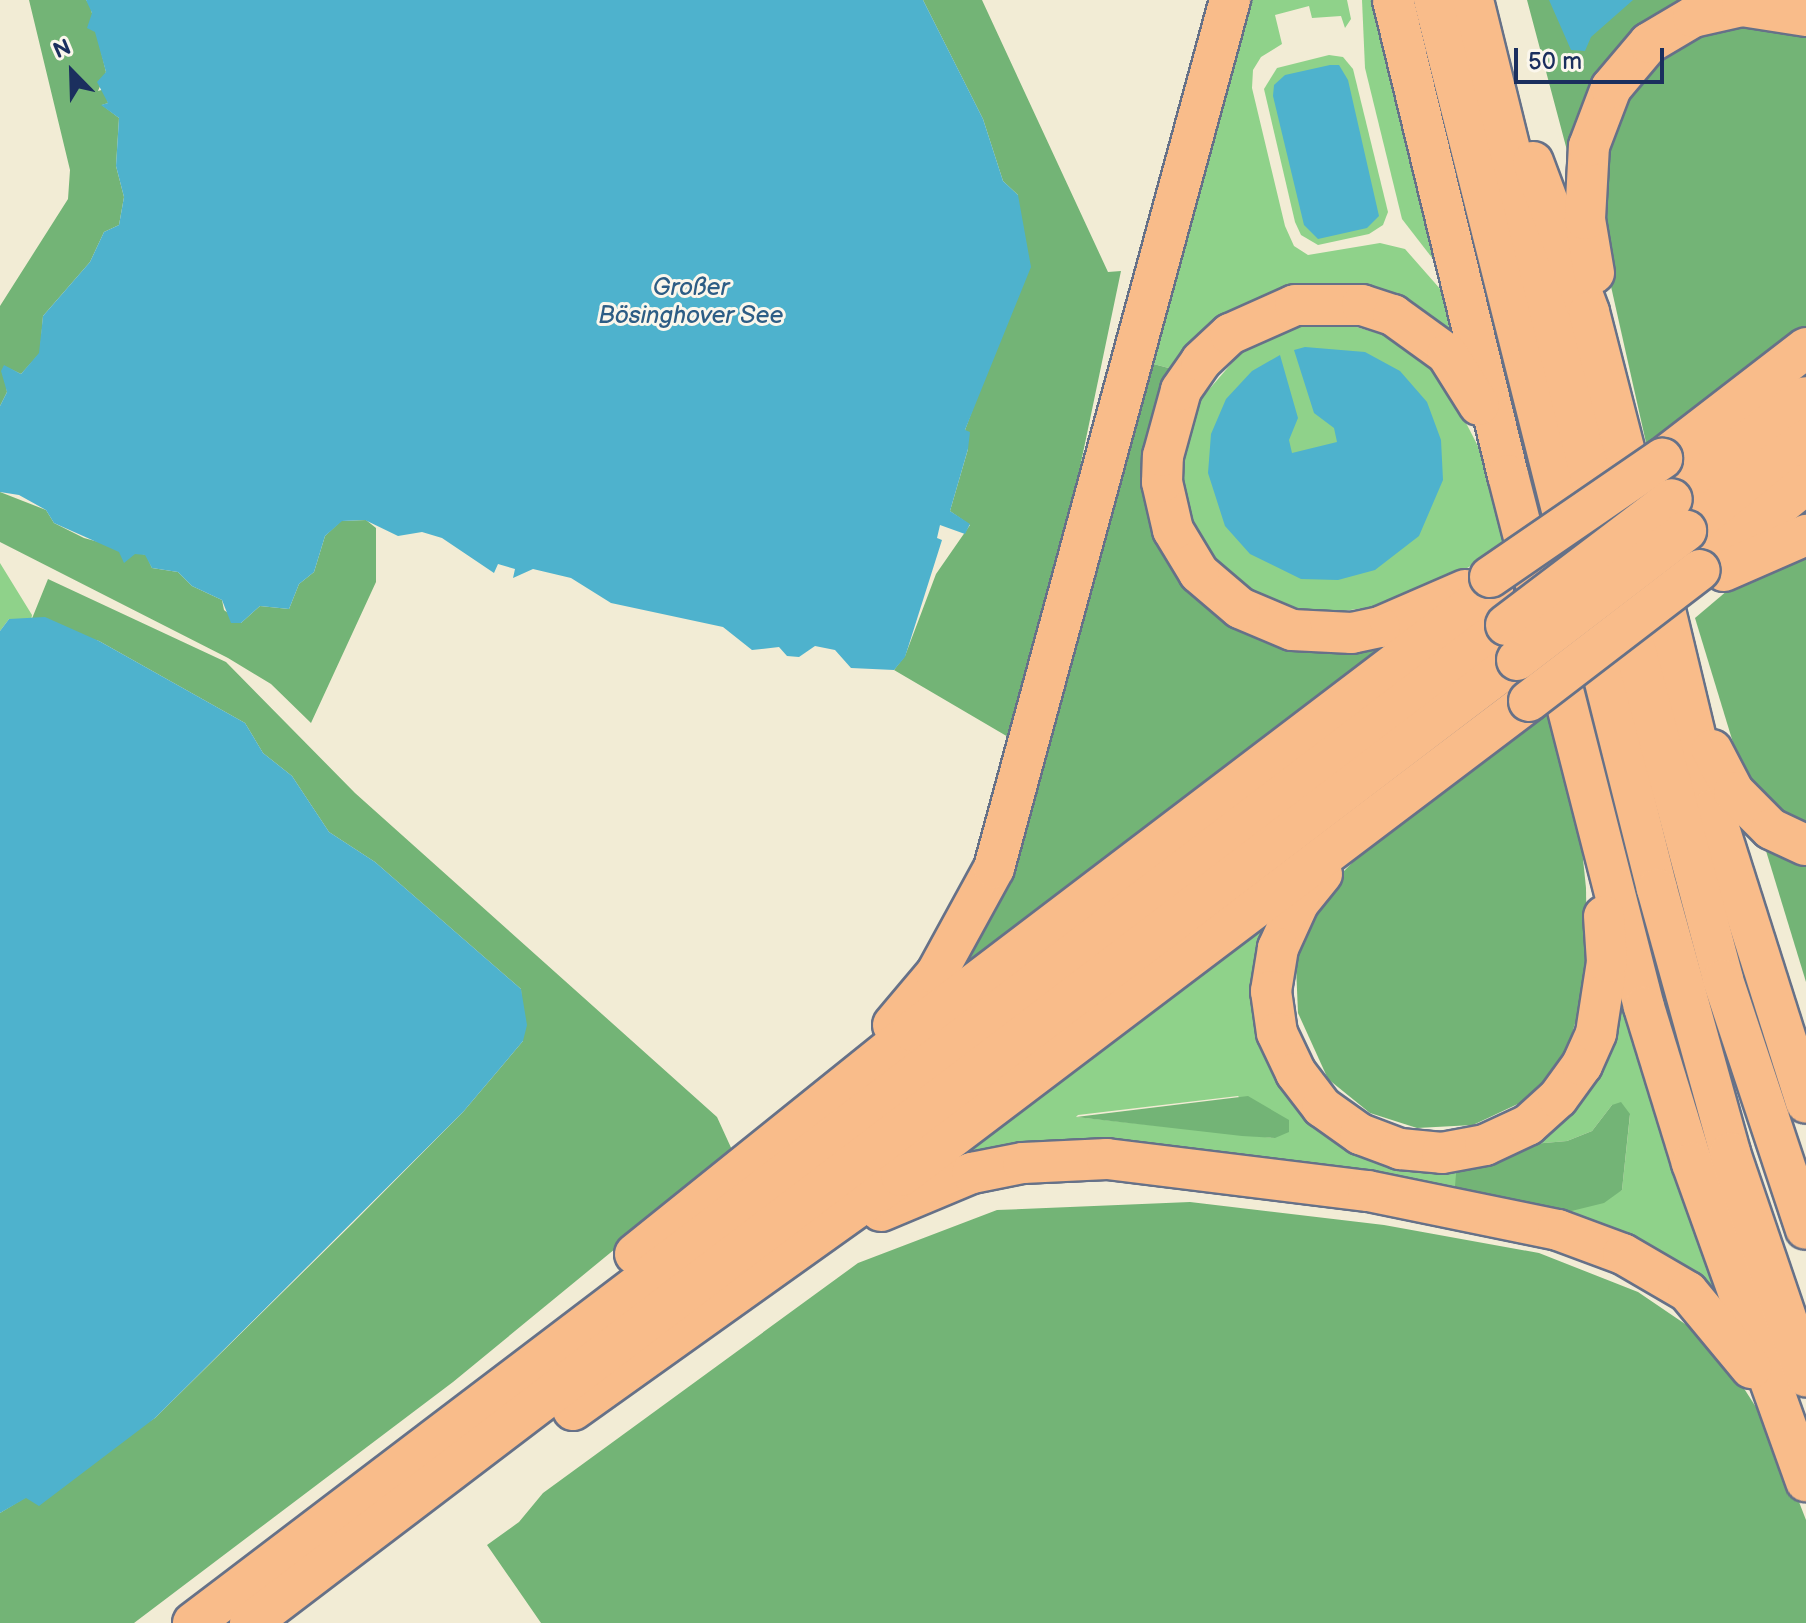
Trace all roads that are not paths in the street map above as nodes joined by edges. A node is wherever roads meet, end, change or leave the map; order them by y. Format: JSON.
{"nodes":[{"id":1,"x":1230,"y":0,"type":"edge"},
{"id":2,"x":1393,"y":0,"type":"edge"},
{"id":3,"x":1434,"y":0,"type":"edge"},
{"id":4,"x":1474,"y":6,"type":"edge"},
{"id":5,"x":1806,"y":16,"type":"edge"},
{"id":6,"x":1806,"y":348,"type":"edge"},
{"id":7,"x":1806,"y":397,"type":"edge"},
{"id":8,"x":1618,"y":424,"type":"junction"},
{"id":9,"x":1806,"y":440,"type":"edge"},
{"id":10,"x":1508,"y":475,"type":"junction"},
{"id":11,"x":1806,"y":484,"type":"edge"},
{"id":12,"x":1679,"y":515,"type":"junction"},
{"id":13,"x":1806,"y":535,"type":"edge"},
{"id":14,"x":1702,"y":576,"type":"junction"},
{"id":15,"x":1502,"y":613,"type":"junction"},
{"id":16,"x":1688,"y":699,"type":"junction"},
{"id":17,"x":1393,"y":806,"type":"junction"},
{"id":18,"x":1594,"y":809,"type":"junction"},
{"id":19,"x":1806,"y":845,"type":"edge"},
{"id":20,"x":1806,"y":1103,"type":"edge"},
{"id":21,"x":803,"y":1116,"type":"junction"},
{"id":22,"x":1806,"y":1229,"type":"edge"},
{"id":23,"x":795,"y":1254,"type":"junction"},
{"id":24,"x":1806,"y":1376,"type":"edge"},
{"id":25,"x":1774,"y":1399,"type":"junction"},
{"id":26,"x":417,"y":1453,"type":"junction"},
{"id":27,"x":1806,"y":1481,"type":"edge"},
{"id":28,"x":404,"y":1506,"type":"junction"},
{"id":29,"x":193,"y":1623,"type":"edge"},
{"id":30,"x":250,"y":1623,"type":"edge"}],
"edges":[{"from":1,"to":21,"type":"highway"},
{"from":2,"to":10,"type":"highway"},
{"from":3,"to":24,"type":"highway"},
{"from":4,"to":8,"type":"highway"},
{"from":4,"to":22,"type":"highway"},
{"from":5,"to":8,"type":"highway"},
{"from":6,"to":15,"type":"highway","bridge":true},
{"from":7,"to":12,"type":"highway"},
{"from":8,"to":16,"type":"highway"},
{"from":9,"to":12,"type":"highway"},
{"from":10,"to":15,"type":"highway"},
{"from":10,"to":18,"type":"highway"},
{"from":11,"to":14,"type":"highway"},
{"from":12,"to":15,"type":"highway","bridge":true},
{"from":13,"to":14,"type":"highway"},
{"from":14,"to":17,"type":"highway","bridge":true},
{"from":15,"to":21,"type":"highway"},
{"from":15,"to":26,"type":"highway"},
{"from":15,"to":28,"type":"highway"},
{"from":16,"to":19,"type":"highway"},
{"from":16,"to":20,"type":"highway"},
{"from":17,"to":18,"type":"highway"},
{"from":17,"to":23,"type":"highway"},
{"from":18,"to":25,"type":"highway"},
{"from":21,"to":26,"type":"highway"},
{"from":23,"to":25,"type":"highway"},
{"from":23,"to":28,"type":"highway"},
{"from":25,"to":27,"type":"highway"},
{"from":26,"to":29,"type":"highway"},
{"from":28,"to":30,"type":"highway"}]}
